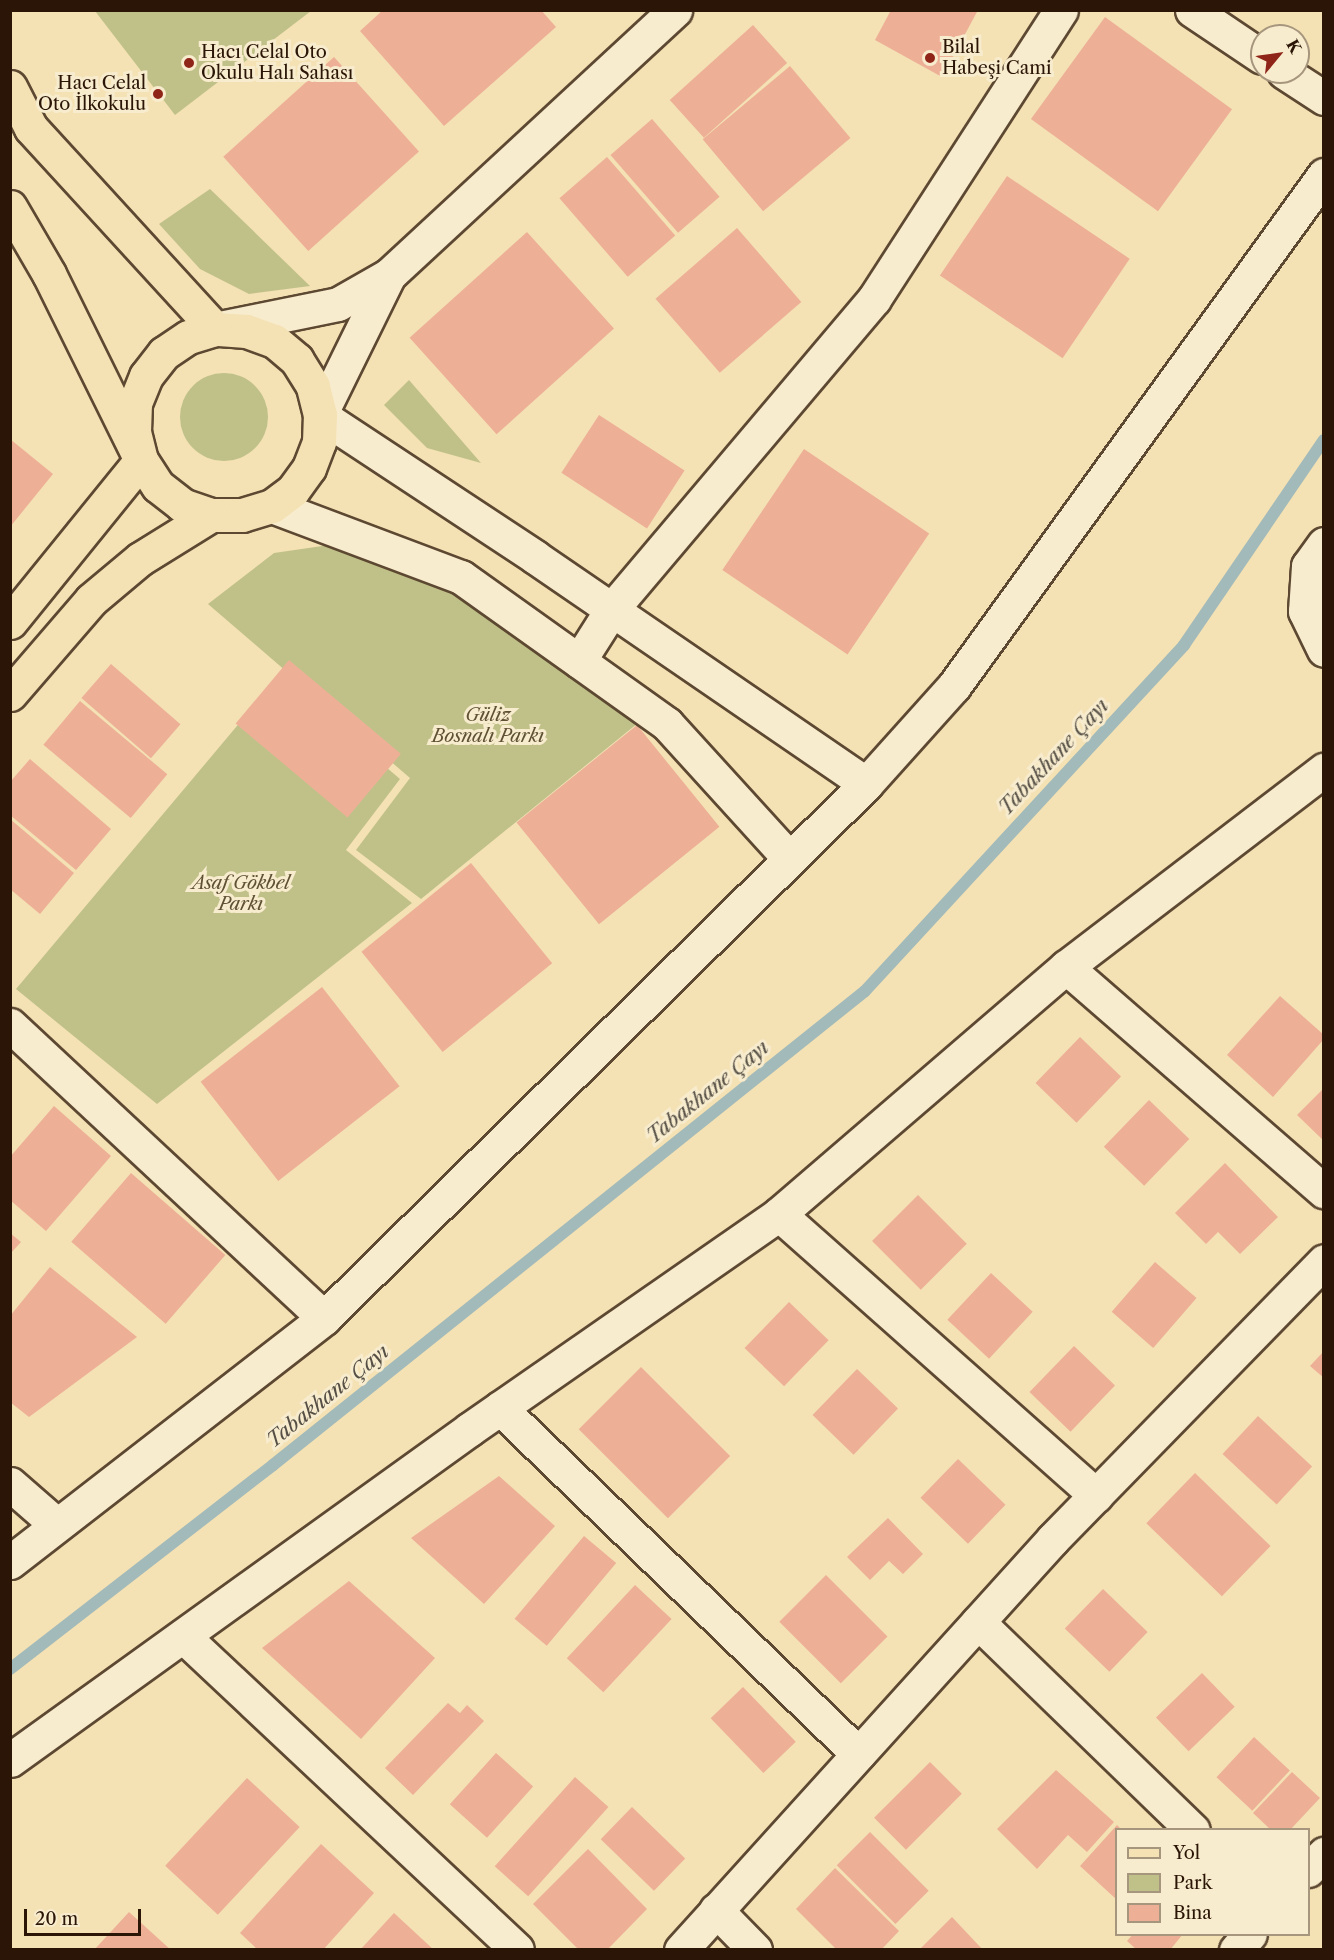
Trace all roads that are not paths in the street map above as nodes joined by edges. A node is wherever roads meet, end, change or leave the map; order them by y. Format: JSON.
{"nodes":[{"id":1,"x":675,"y":10,"type":"edge"},
{"id":2,"x":1061,"y":10,"type":"edge"},
{"id":3,"x":1192,"y":10,"type":"edge"},
{"id":4,"x":1250,"y":49,"type":"edge"},
{"id":5,"x":1302,"y":84,"type":"edge"},
{"id":6,"x":10,"y":87,"type":"edge"},
{"id":7,"x":1323,"y":98,"type":"edge"},
{"id":8,"x":1323,"y":175,"type":"edge"},
{"id":9,"x":10,"y":207,"type":"edge"},
{"id":10,"x":389,"y":275,"type":"junction"},
{"id":11,"x":215,"y":329,"type":"junction"},
{"id":12,"x":320,"y":415,"type":"junction"},
{"id":13,"x":141,"y":460,"type":"junction"},
{"id":14,"x":272,"y":506,"type":"junction"},
{"id":15,"x":211,"y":515,"type":"junction"},
{"id":16,"x":1323,"y":544,"type":"edge"},
{"id":17,"x":612,"y":609,"type":"junction"},
{"id":18,"x":10,"y":622,"type":"edge"},
{"id":19,"x":1323,"y":650,"type":"edge"},
{"id":20,"x":579,"y":661,"type":"junction"},
{"id":21,"x":10,"y":694,"type":"edge"},
{"id":22,"x":1323,"y":770,"type":"edge"},
{"id":23,"x":866,"y":784,"type":"junction"},
{"id":24,"x":789,"y":858,"type":"junction"},
{"id":25,"x":1066,"y":967,"type":"junction"},
{"id":26,"x":10,"y":1025,"type":"edge"},
{"id":27,"x":1323,"y":1191,"type":"edge"},
{"id":28,"x":779,"y":1214,"type":"junction"},
{"id":29,"x":1323,"y":1261,"type":"edge"},
{"id":30,"x":324,"y":1318,"type":"junction"},
{"id":31,"x":500,"y":1408,"type":"junction"},
{"id":32,"x":10,"y":1484,"type":"edge"},
{"id":33,"x":1096,"y":1495,"type":"junction"},
{"id":34,"x":57,"y":1526,"type":"junction"},
{"id":35,"x":10,"y":1562,"type":"edge"},
{"id":36,"x":978,"y":1622,"type":"junction"},
{"id":37,"x":183,"y":1636,"type":"junction"},
{"id":38,"x":858,"y":1754,"type":"junction"},
{"id":39,"x":10,"y":1760,"type":"edge"},
{"id":40,"x":1190,"y":1828,"type":"edge"},
{"id":41,"x":1323,"y":1854,"type":"edge"},
{"id":42,"x":1310,"y":1868,"type":"edge"},
{"id":43,"x":716,"y":1910,"type":"junction"},
{"id":44,"x":1249,"y":1936,"type":"edge"},
{"id":45,"x":518,"y":1950,"type":"edge"},
{"id":46,"x":681,"y":1950,"type":"edge"},
{"id":47,"x":755,"y":1950,"type":"edge"},
{"id":48,"x":1236,"y":1950,"type":"edge"}],
"edges":[{"from":1,"to":10,"type":"street"},
{"from":2,"to":17,"type":"street"},
{"from":3,"to":4,"type":"street"},
{"from":5,"to":7,"type":"street"},
{"from":6,"to":11,"type":"main road"},
{"from":8,"to":23,"type":"street"},
{"from":9,"to":13,"type":"main road"},
{"from":10,"to":11,"type":"street"},
{"from":10,"to":12,"type":"street"},
{"from":11,"to":12,"type":"main road"},
{"from":11,"to":13,"type":"main road"},
{"from":12,"to":14,"type":"main road"},
{"from":12,"to":17,"type":"street"},
{"from":13,"to":15,"type":"main road"},
{"from":13,"to":18,"type":"main road"},
{"from":14,"to":15,"type":"main road"},
{"from":14,"to":20,"type":"street"},
{"from":15,"to":21,"type":"main road"},
{"from":16,"to":19,"type":"street"},
{"from":17,"to":20,"type":"street"},
{"from":17,"to":23,"type":"street"},
{"from":20,"to":24,"type":"street"},
{"from":22,"to":25,"type":"street"},
{"from":23,"to":24,"type":"street"},
{"from":24,"to":30,"type":"street"},
{"from":25,"to":27,"type":"street"},
{"from":25,"to":28,"type":"street"},
{"from":26,"to":30,"type":"street"},
{"from":28,"to":31,"type":"street"},
{"from":28,"to":33,"type":"street"},
{"from":29,"to":33,"type":"street"},
{"from":30,"to":34,"type":"street"},
{"from":31,"to":37,"type":"street"},
{"from":31,"to":38,"type":"street"},
{"from":32,"to":34,"type":"street"},
{"from":33,"to":36,"type":"street"},
{"from":34,"to":35,"type":"street"},
{"from":36,"to":38,"type":"street"},
{"from":36,"to":40,"type":"street"},
{"from":37,"to":39,"type":"street"},
{"from":37,"to":45,"type":"street"},
{"from":38,"to":43,"type":"street"},
{"from":41,"to":42,"type":"street"},
{"from":43,"to":46,"type":"street"},
{"from":43,"to":47,"type":"street"},
{"from":44,"to":48,"type":"street"}]}
